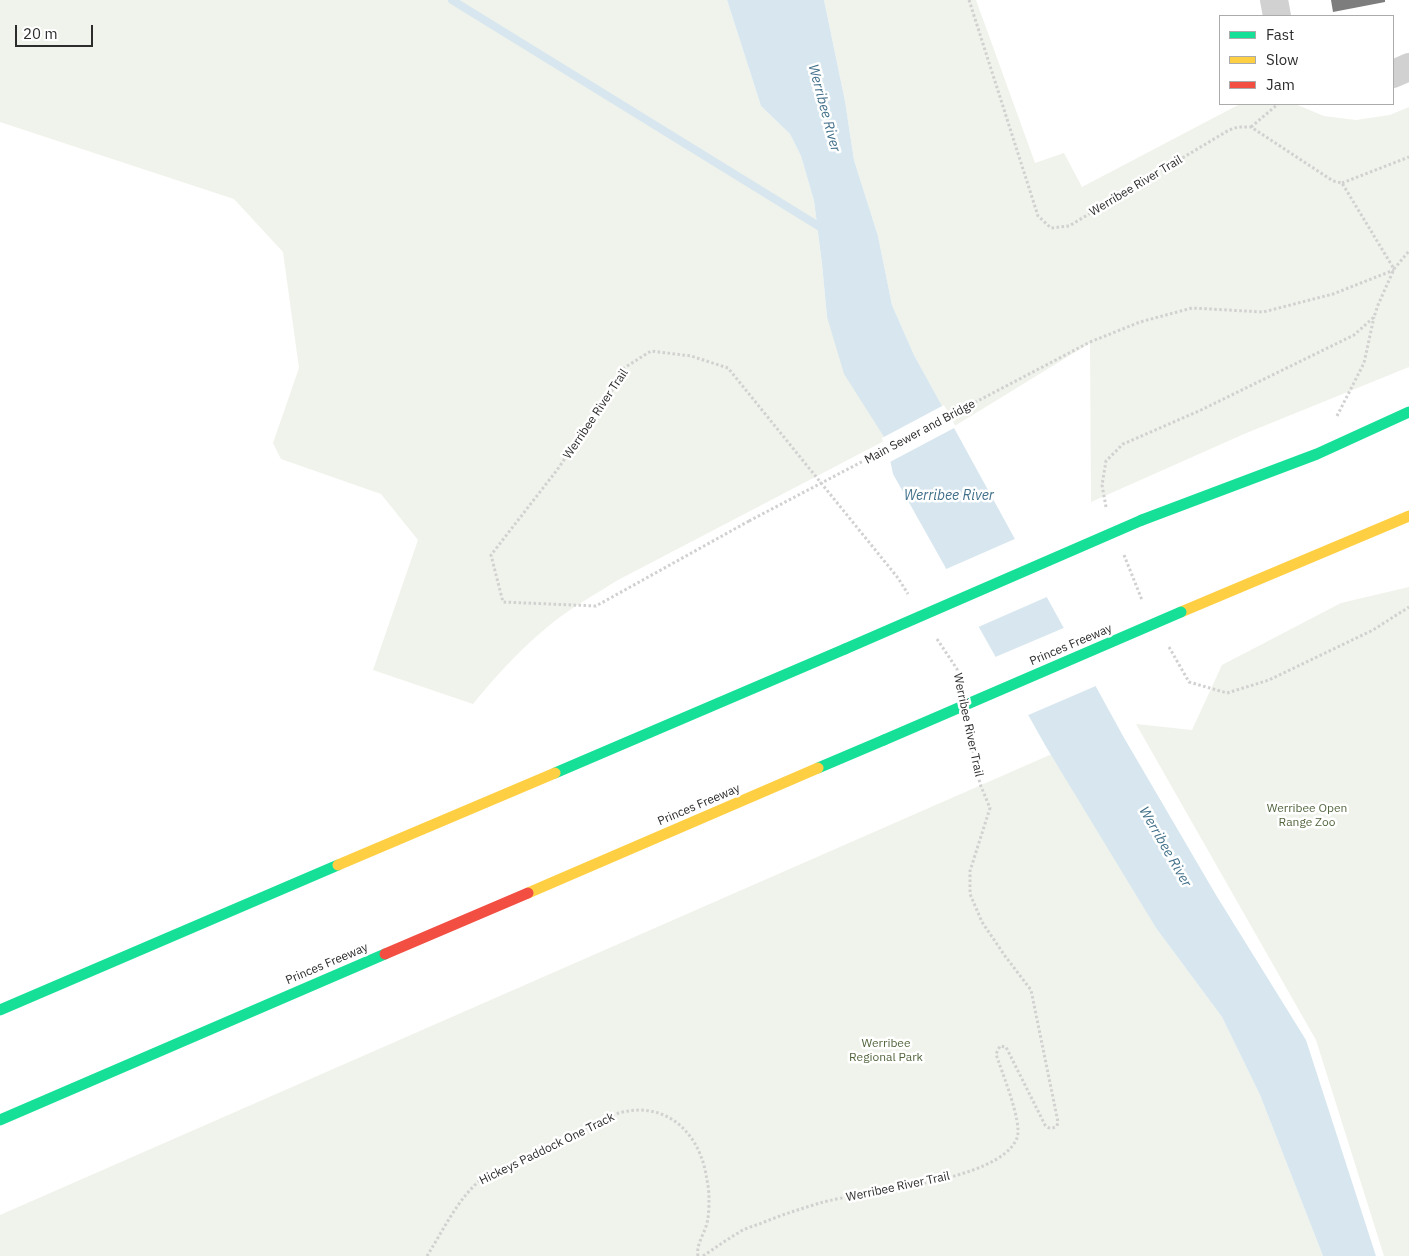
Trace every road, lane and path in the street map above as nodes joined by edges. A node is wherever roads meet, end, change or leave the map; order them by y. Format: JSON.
{"nodes":[{"id":1,"x":969,"y":0,"type":"edge"},
{"id":2,"x":1274,"y":0,"type":"edge"},
{"id":3,"x":1277,"y":15,"type":"edge"},
{"id":4,"x":1409,"y":67,"type":"edge"},
{"id":5,"x":1394,"y":74,"type":"edge"},
{"id":6,"x":1277,"y":105,"type":"edge"},
{"id":7,"x":1251,"y":127,"type":"junction"},
{"id":8,"x":1409,"y":157,"type":"edge"},
{"id":9,"x":1342,"y":183,"type":"junction"},
{"id":10,"x":1409,"y":251,"type":"edge"},
{"id":11,"x":1394,"y":270,"type":"junction"},
{"id":12,"x":1374,"y":317,"type":"dead end"},
{"id":13,"x":1409,"y":412,"type":"edge"},
{"id":14,"x":1317,"y":454,"type":"junction"},
{"id":15,"x":1409,"y":516,"type":"edge"},
{"id":16,"x":749,"y":521,"type":"joint"},
{"id":17,"x":908,"y":594,"type":"dead end"},
{"id":18,"x":935,"y":636,"type":"dead end"},
{"id":19,"x":960,"y":688,"type":"dead end"},
{"id":20,"x":968,"y":727,"type":"dead end"},
{"id":21,"x":0,"y":1010,"type":"edge"},
{"id":22,"x":0,"y":1120,"type":"edge"},
{"id":23,"x":427,"y":1256,"type":"edge"},
{"id":24,"x":698,"y":1256,"type":"edge"},
{"id":25,"x":703,"y":1256,"type":"edge"}],
"edges":[{"from":1,"to":7,"type":"path","name":"Werribee River Trail"},
{"from":2,"to":3,"type":"street"},
{"from":4,"to":5,"type":"street"},
{"from":6,"to":7,"type":"path"},
{"from":7,"to":9,"type":"path"},
{"from":8,"to":9,"type":"path"},
{"from":9,"to":11,"type":"path"},
{"from":10,"to":11,"type":"path"},
{"from":11,"to":16,"type":"path","name":"Main Sewer and Bridge","bridge":true},
{"from":12,"to":14,"type":"path"},
{"from":13,"to":14,"type":"highway"},
{"from":14,"to":21,"type":"highway","bridge":true},
{"from":15,"to":22,"type":"highway","name":"Princes Freeway","bridge":true},
{"from":16,"to":17,"type":"path","name":"Werribee River Trail"},
{"from":18,"to":19,"type":"path","name":"Werribee River Trail"},
{"from":20,"to":25,"type":"path","name":"Werribee River Trail"},
{"from":23,"to":24,"type":"path","name":"Hickeys Paddock One Track"}]}
